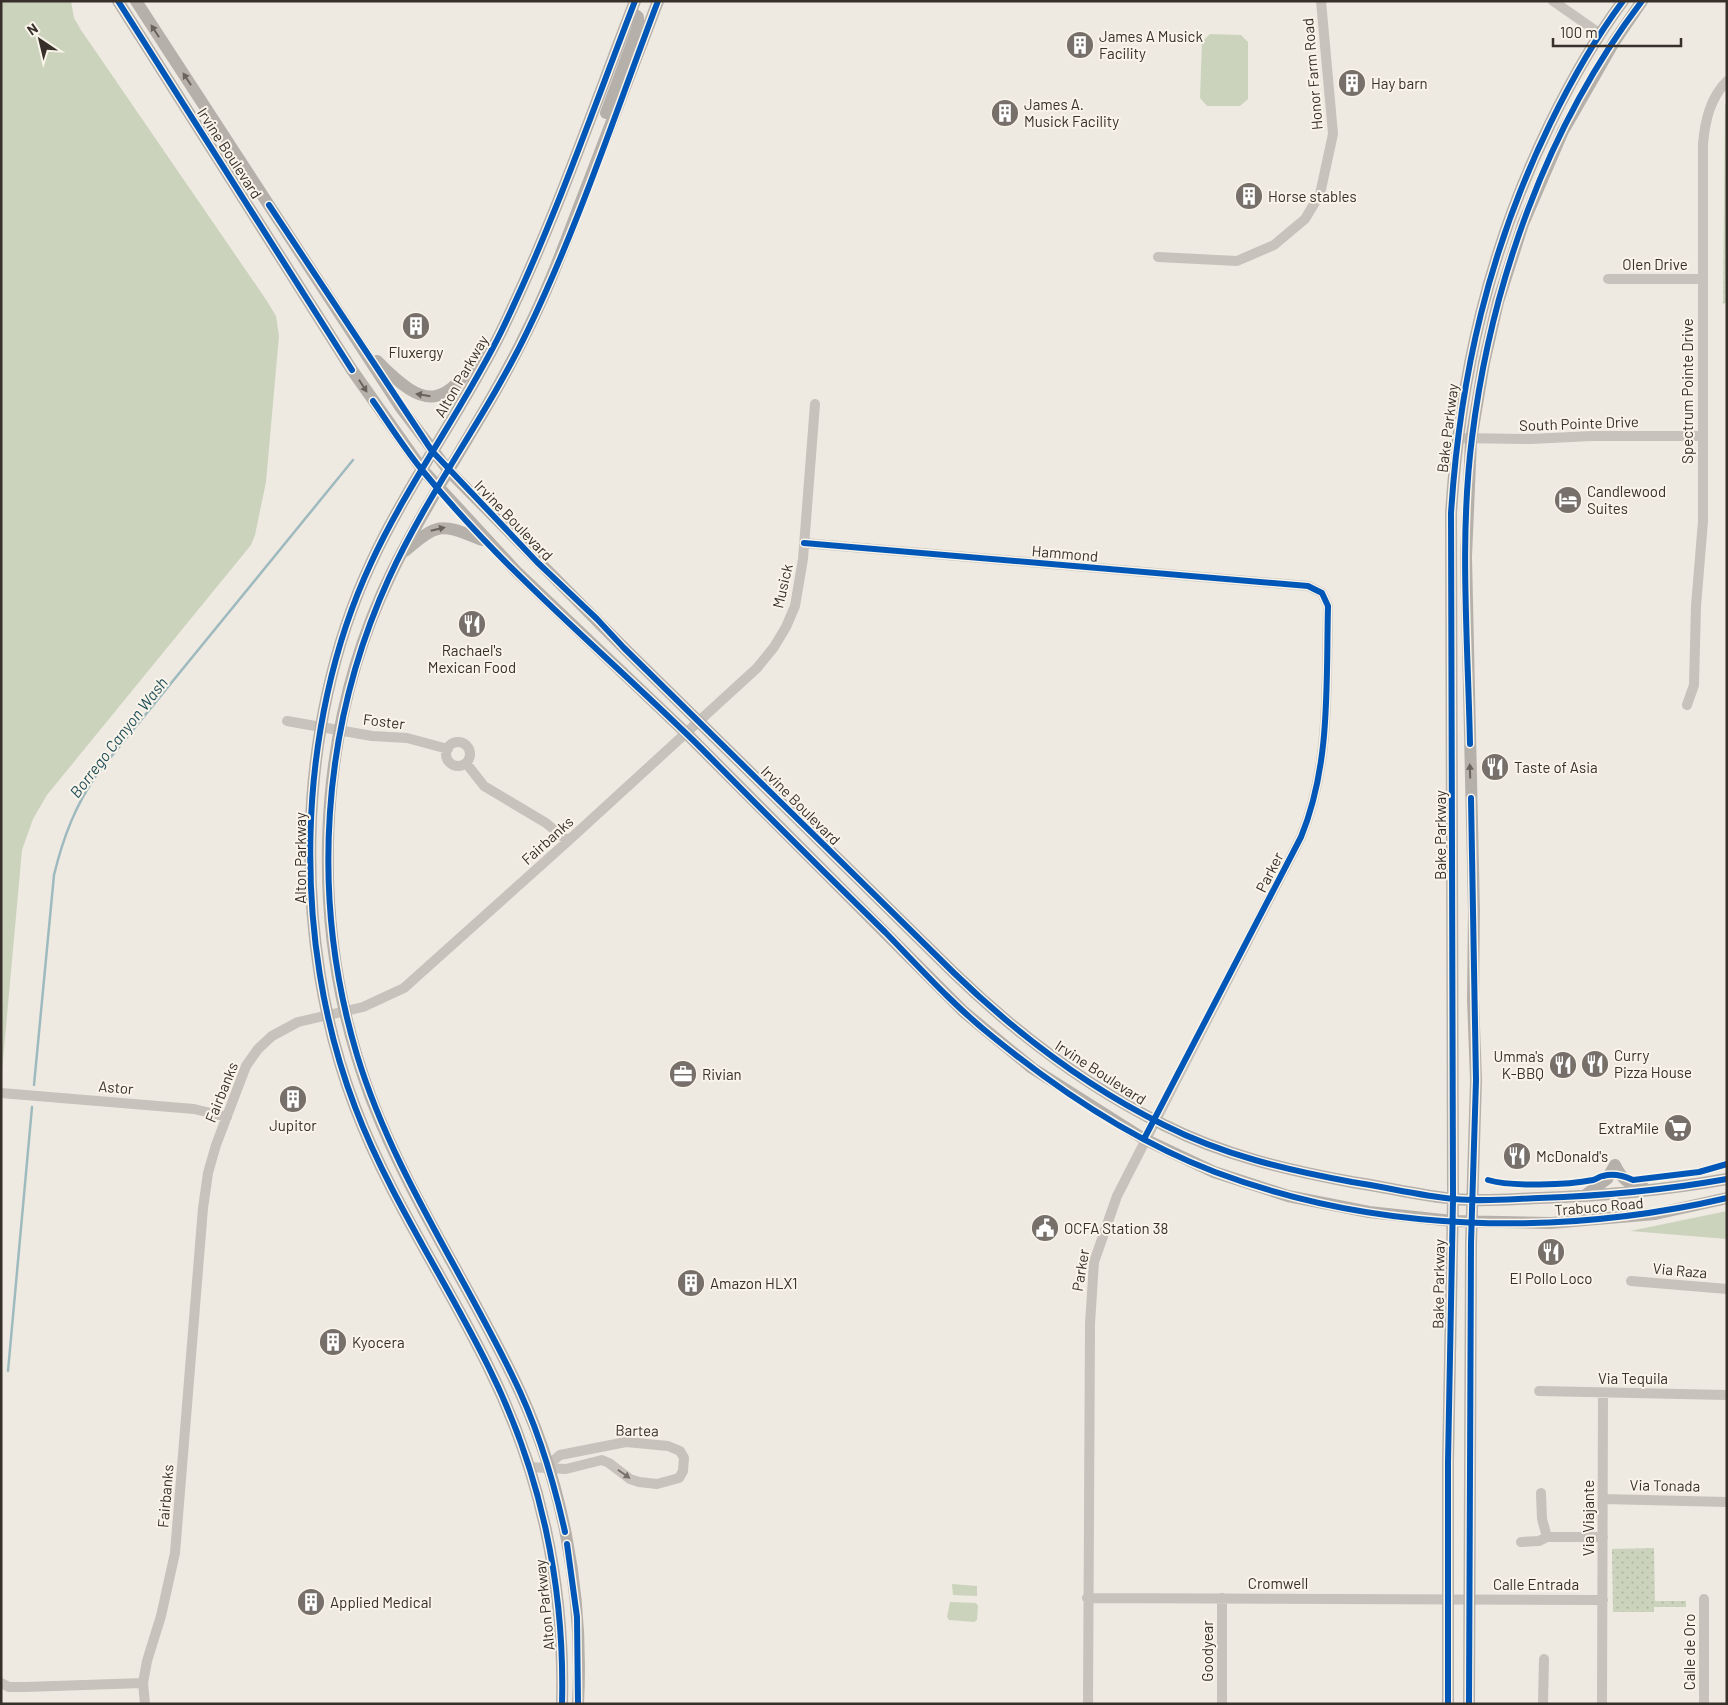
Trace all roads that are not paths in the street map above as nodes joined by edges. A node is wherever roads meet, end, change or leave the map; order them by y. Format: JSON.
{"nodes":[{"id":1,"x":118,"y":1,"type":"edge"},
{"id":2,"x":136,"y":1,"type":"edge"},
{"id":3,"x":658,"y":1,"type":"edge"},
{"id":4,"x":1321,"y":1,"type":"edge"},
{"id":5,"x":1553,"y":1,"type":"edge"},
{"id":6,"x":1623,"y":1,"type":"edge"},
{"id":7,"x":1642,"y":1,"type":"edge"},
{"id":8,"x":633,"y":7,"type":"edge"},
{"id":9,"x":1600,"y":33,"type":"junction"},
{"id":10,"x":1727,"y":82,"type":"edge"},
{"id":11,"x":608,"y":131,"type":"junction"},
{"id":12,"x":1158,"y":257,"type":"dead end"},
{"id":13,"x":1608,"y":279,"type":"dead end"},
{"id":14,"x":1702,"y":279,"type":"junction"},
{"id":15,"x":514,"y":304,"type":"junction"},
{"id":16,"x":354,"y":335,"type":"junction"},
{"id":17,"x":814,"y":404,"type":"dead end"},
{"id":18,"x":1701,"y":436,"type":"junction"},
{"id":19,"x":1457,"y":438,"type":"junction"},
{"id":20,"x":1471,"y":440,"type":"junction"},
{"id":21,"x":432,"y":452,"type":"junction"},
{"id":22,"x":422,"y":469,"type":"junction"},
{"id":23,"x":448,"y":470,"type":"junction"},
{"id":24,"x":438,"y":488,"type":"junction"},
{"id":25,"x":487,"y":542,"type":"junction"},
{"id":26,"x":804,"y":543,"type":"junction"},
{"id":27,"x":399,"y":556,"type":"junction"},
{"id":28,"x":1322,"y":593,"type":"joint"},
{"id":29,"x":1687,"y":705,"type":"dead end"},
{"id":30,"x":287,"y":721,"type":"dead end"},
{"id":31,"x":700,"y":721,"type":"junction"},
{"id":32,"x":323,"y":727,"type":"junction"},
{"id":33,"x":340,"y":730,"type":"junction"},
{"id":34,"x":686,"y":733,"type":"junction"},
{"id":35,"x":448,"y":749,"type":"junction"},
{"id":36,"x":466,"y":763,"type":"junction"},
{"id":37,"x":568,"y":841,"type":"junction"},
{"id":38,"x":346,"y":1011,"type":"junction"},
{"id":39,"x":328,"y":1014,"type":"junction"},
{"id":40,"x":1,"y":1092,"type":"edge"},
{"id":41,"x":227,"y":1117,"type":"junction"},
{"id":42,"x":1154,"y":1120,"type":"junction"},
{"id":43,"x":1144,"y":1139,"type":"junction"},
{"id":44,"x":1727,"y":1178,"type":"edge"},
{"id":45,"x":1651,"y":1190,"type":"junction"},
{"id":46,"x":1583,"y":1196,"type":"junction"},
{"id":47,"x":1727,"y":1198,"type":"edge"},
{"id":48,"x":1453,"y":1199,"type":"junction"},
{"id":49,"x":1473,"y":1200,"type":"junction"},
{"id":50,"x":1452,"y":1221,"type":"junction"},
{"id":51,"x":1472,"y":1222,"type":"junction"},
{"id":52,"x":1631,"y":1281,"type":"dead end"},
{"id":53,"x":1727,"y":1289,"type":"edge"},
{"id":54,"x":1539,"y":1391,"type":"dead end"},
{"id":55,"x":1602,"y":1393,"type":"junction"},
{"id":56,"x":1727,"y":1395,"type":"edge"},
{"id":57,"x":547,"y":1466,"type":"junction"},
{"id":58,"x":529,"y":1467,"type":"junction"},
{"id":59,"x":1541,"y":1493,"type":"dead end"},
{"id":60,"x":1603,"y":1499,"type":"junction"},
{"id":61,"x":1727,"y":1502,"type":"edge"},
{"id":62,"x":1547,"y":1537,"type":"junction"},
{"id":63,"x":1603,"y":1537,"type":"junction"},
{"id":64,"x":1521,"y":1542,"type":"dead end"},
{"id":65,"x":1087,"y":1598,"type":"junction"},
{"id":66,"x":1222,"y":1598,"type":"junction"},
{"id":67,"x":1448,"y":1599,"type":"junction"},
{"id":68,"x":1470,"y":1599,"type":"junction"},
{"id":69,"x":1704,"y":1599,"type":"dead end"},
{"id":70,"x":1603,"y":1600,"type":"junction"},
{"id":71,"x":1544,"y":1659,"type":"dead end"},
{"id":72,"x":1,"y":1683,"type":"edge"},
{"id":73,"x":143,"y":1683,"type":"junction"},
{"id":74,"x":145,"y":1704,"type":"edge"},
{"id":75,"x":562,"y":1704,"type":"edge"},
{"id":76,"x":578,"y":1704,"type":"edge"},
{"id":77,"x":1088,"y":1704,"type":"edge"},
{"id":78,"x":1222,"y":1704,"type":"edge"},
{"id":79,"x":1448,"y":1704,"type":"edge"},
{"id":80,"x":1469,"y":1704,"type":"edge"},
{"id":81,"x":1543,"y":1704,"type":"edge"},
{"id":82,"x":1602,"y":1704,"type":"edge"},
{"id":83,"x":1704,"y":1704,"type":"edge"}],
"edges":[{"from":1,"to":22,"type":"main road","name":"Irvine Boulevard","one_way":true},
{"from":16,"to":2,"type":"main road","name":"Irvine Boulevard","one_way":true},
{"from":3,"to":11,"type":"main road","name":"Alton Parkway"},
{"from":4,"to":12,"type":"street","name":"Honor Farm Road"},
{"from":5,"to":9,"type":"street"},
{"from":6,"to":9,"type":"main road","name":"Bake Parkway"},
{"from":7,"to":20,"type":"main road","name":"Bake Parkway"},
{"from":8,"to":11,"type":"main road"},
{"from":8,"to":15,"type":"main road","name":"Alton Parkway"},
{"from":9,"to":19,"type":"main road","name":"Bake Parkway"},
{"from":10,"to":14,"type":"street","name":"Spectrum Pointe Drive"},
{"from":11,"to":23,"type":"main road","name":"Alton Parkway"},
{"from":13,"to":14,"type":"street","name":"Olen Drive"},
{"from":14,"to":18,"type":"street","name":"Spectrum Pointe Drive"},
{"from":15,"to":16,"type":"main road","one_way":true},
{"from":15,"to":21,"type":"main road","name":"Alton Parkway"},
{"from":16,"to":21,"type":"main road","name":"Irvine Boulevard"},
{"from":17,"to":26,"type":"street","name":"Musick"},
{"from":18,"to":20,"type":"street","name":"South Pointe Drive"},
{"from":18,"to":29,"type":"street","name":"Spectrum Pointe Drive"},
{"from":19,"to":20,"type":"street","name":"South Pointe Drive"},
{"from":19,"to":48,"type":"main road","name":"Bake Parkway"},
{"from":49,"to":20,"type":"main road","name":"Bake Parkway","one_way":true},
{"from":21,"to":22,"type":"main road","name":"Alton Parkway"},
{"from":21,"to":23,"type":"main road","name":"Irvine Boulevard"},
{"from":22,"to":24,"type":"main road","name":"Irvine Boulevard"},
{"from":22,"to":32,"type":"main road","name":"Alton Parkway"},
{"from":23,"to":24,"type":"main road","name":"Alton Parkway"},
{"from":23,"to":31,"type":"main road","name":"Irvine Boulevard"},
{"from":24,"to":25,"type":"main road","name":"Irvine Boulevard"},
{"from":24,"to":27,"type":"main road","name":"Alton Parkway"},
{"from":27,"to":25,"type":"main road","one_way":true},
{"from":25,"to":34,"type":"main road","name":"Irvine Boulevard"},
{"from":26,"to":28,"type":"street","name":"Hammond"},
{"from":26,"to":31,"type":"street","name":"Musick"},
{"from":27,"to":33,"type":"main road","name":"Alton Parkway"},
{"from":28,"to":42,"type":"street","name":"Parker"},
{"from":30,"to":32,"type":"street","name":"Foster"},
{"from":31,"to":34,"type":"street","name":"Musick"},
{"from":31,"to":42,"type":"main road","name":"Irvine Boulevard"},
{"from":32,"to":33,"type":"street","name":"Foster"},
{"from":32,"to":39,"type":"main road","name":"Alton Parkway"},
{"from":33,"to":35,"type":"street","name":"Foster"},
{"from":33,"to":38,"type":"main road","name":"Alton Parkway"},
{"from":34,"to":37,"type":"street","name":"Fairbanks"},
{"from":34,"to":43,"type":"main road","name":"Irvine Boulevard"},
{"from":35,"to":36,"type":"street"},
{"from":35,"to":36,"type":"street"},
{"from":36,"to":37,"type":"street"},
{"from":37,"to":38,"type":"street","name":"Fairbanks"},
{"from":38,"to":39,"type":"street","name":"Fairbanks"},
{"from":38,"to":57,"type":"main road","name":"Alton Parkway"},
{"from":39,"to":41,"type":"street","name":"Fairbanks"},
{"from":39,"to":58,"type":"main road","name":"Alton Parkway"},
{"from":40,"to":41,"type":"street","name":"Astor"},
{"from":41,"to":73,"type":"street","name":"Fairbanks"},
{"from":42,"to":43,"type":"street","name":"Parker"},
{"from":42,"to":48,"type":"main road","name":"Irvine Boulevard"},
{"from":43,"to":50,"type":"main road","name":"Irvine Boulevard"},
{"from":43,"to":65,"type":"street","name":"Parker"},
{"from":44,"to":45,"type":"main road","name":"Trabuco Road"},
{"from":45,"to":46,"type":"main road","name":"Trabuco Road"},
{"from":45,"to":46,"type":"main road"},
{"from":46,"to":49,"type":"main road","name":"Trabuco Road"},
{"from":47,"to":51,"type":"main road","name":"Trabuco Road"},
{"from":48,"to":49,"type":"main road","name":"Irvine Boulevard"},
{"from":48,"to":50,"type":"main road","name":"Bake Parkway"},
{"from":49,"to":51,"type":"main road","name":"Bake Parkway"},
{"from":50,"to":51,"type":"main road","name":"Irvine Boulevard"},
{"from":50,"to":67,"type":"main road","name":"Bake Parkway"},
{"from":51,"to":68,"type":"main road","name":"Bake Parkway"},
{"from":52,"to":53,"type":"street","name":"Via Raza"},
{"from":54,"to":55,"type":"street","name":"Via Tequila"},
{"from":55,"to":56,"type":"street","name":"Via Tequila"},
{"from":55,"to":60,"type":"street","name":"Via Viajante"},
{"from":57,"to":57,"type":"street","name":"Bartea","one_way":true},
{"from":57,"to":58,"type":"street","name":"Bartea"},
{"from":57,"to":76,"type":"main road","name":"Alton Parkway"},
{"from":58,"to":75,"type":"main road","name":"Alton Parkway"},
{"from":59,"to":62,"type":"street"},
{"from":60,"to":61,"type":"street","name":"Via Tonada"},
{"from":60,"to":63,"type":"street","name":"Via Viajante"},
{"from":62,"to":63,"type":"street"},
{"from":62,"to":64,"type":"street"},
{"from":63,"to":70,"type":"street","name":"Via Viajante"},
{"from":65,"to":66,"type":"street","name":"Cromwell"},
{"from":65,"to":77,"type":"street","name":"Parker"},
{"from":66,"to":67,"type":"street","name":"Cromwell"},
{"from":66,"to":78,"type":"street","name":"Goodyear"},
{"from":67,"to":68,"type":"street","name":"Cromwell"},
{"from":67,"to":79,"type":"main road","name":"Bake Parkway"},
{"from":68,"to":70,"type":"street","name":"Calle Entrada"},
{"from":68,"to":80,"type":"main road","name":"Bake Parkway"},
{"from":69,"to":83,"type":"street","name":"Calle de Oro"},
{"from":70,"to":82,"type":"street","name":"Via Viajante"},
{"from":71,"to":81,"type":"street"},
{"from":72,"to":73,"type":"street"},
{"from":73,"to":74,"type":"street","name":"Fairbanks"}]}
